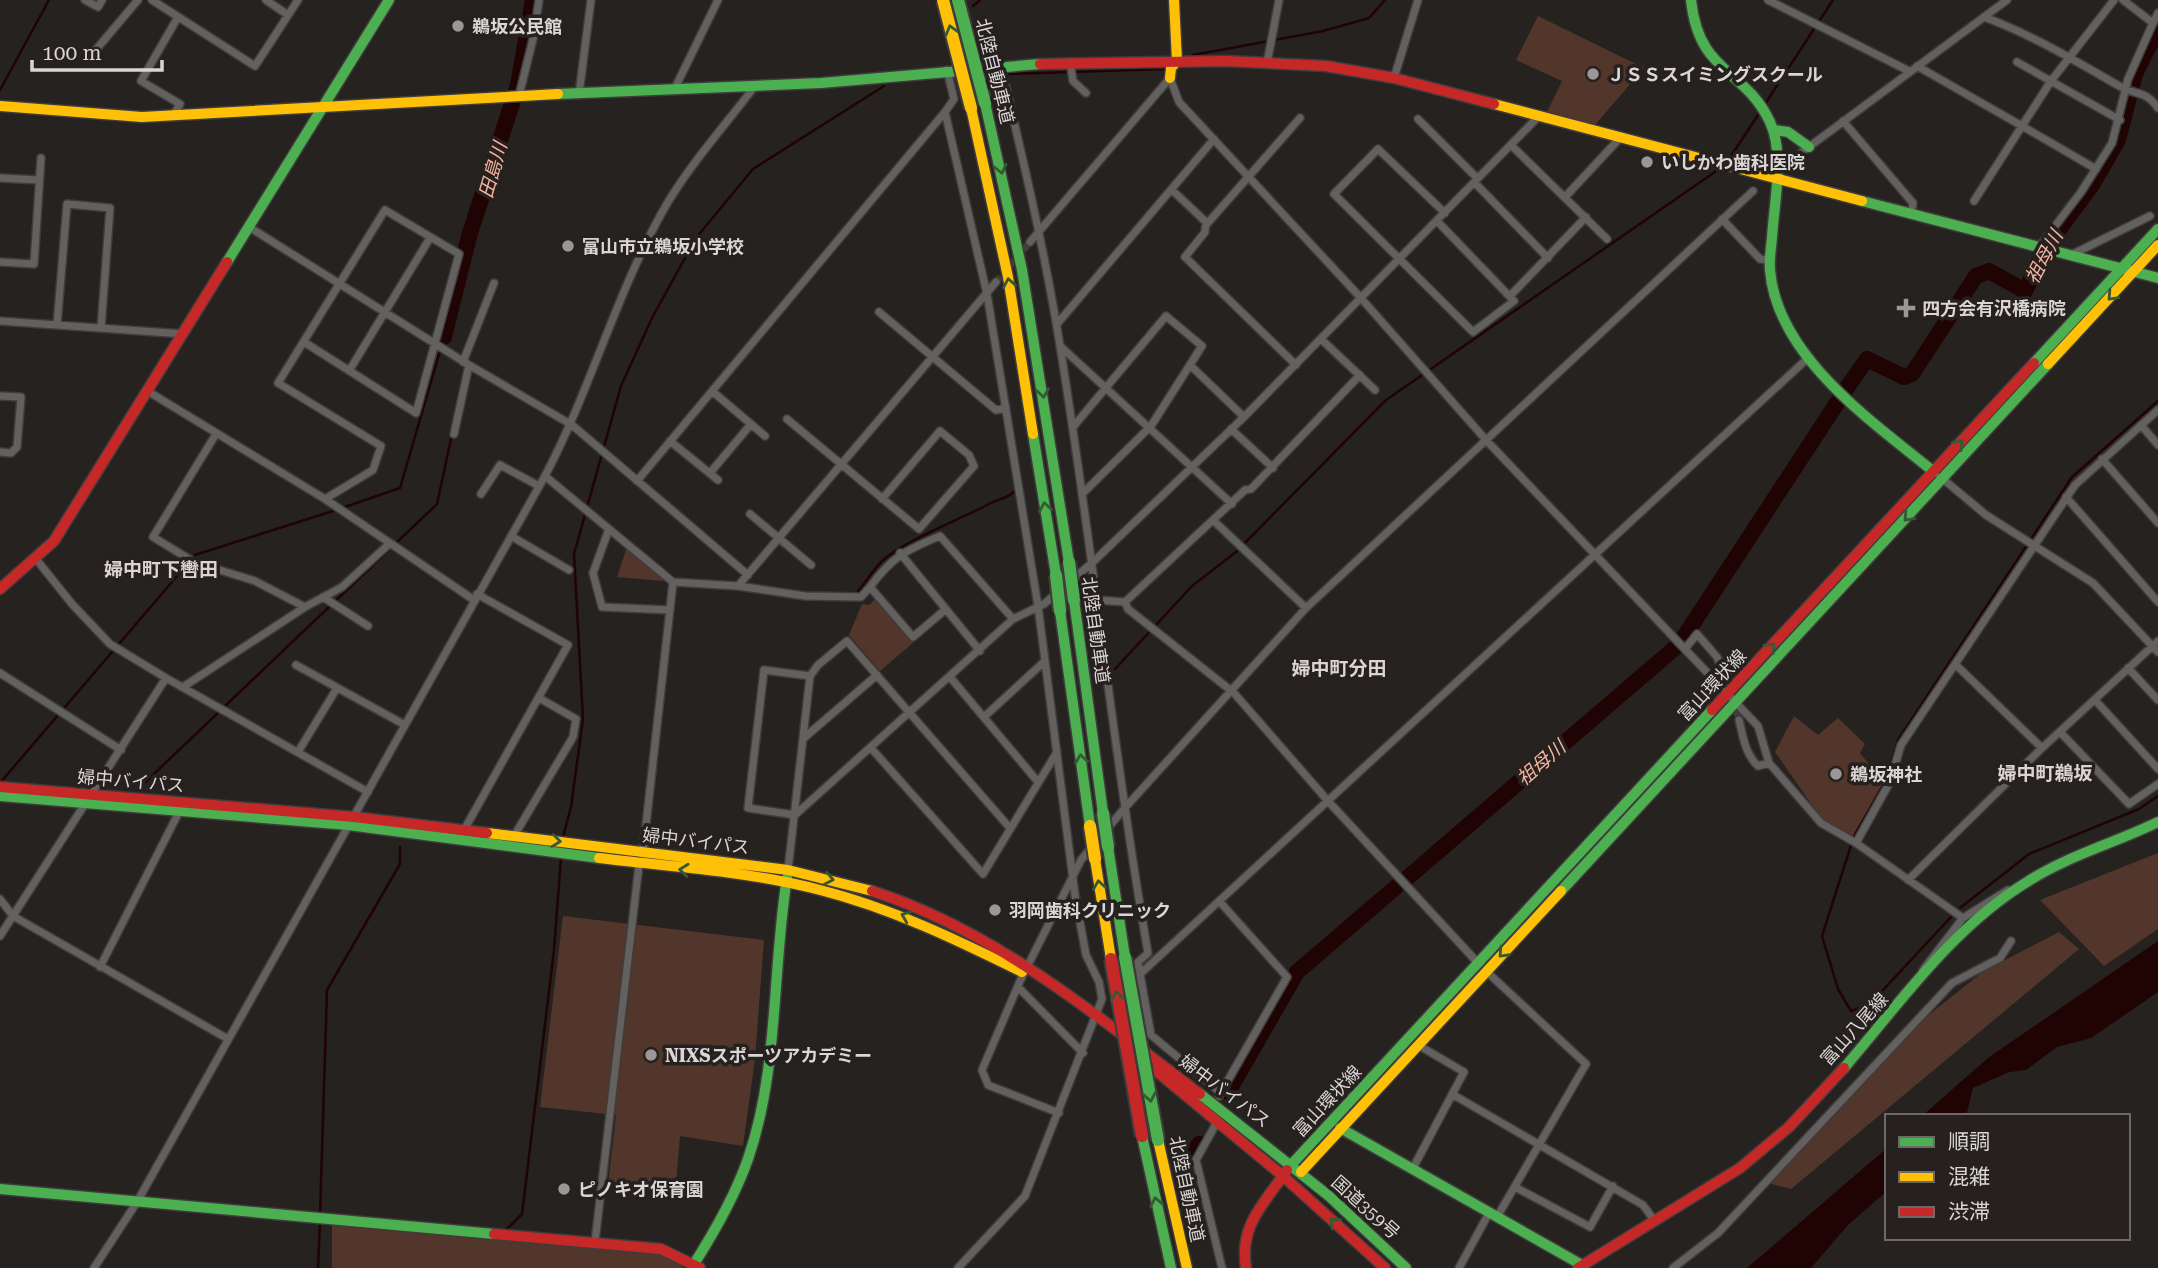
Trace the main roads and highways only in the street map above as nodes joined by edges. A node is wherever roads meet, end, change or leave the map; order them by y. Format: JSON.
{"nodes":[{"id":1,"x":943,"y":0,"type":"edge"},
{"id":2,"x":958,"y":0,"type":"edge"},
{"id":3,"x":1174,"y":0,"type":"edge"},
{"id":4,"x":1690,"y":0,"type":"edge"},
{"id":5,"x":387,"y":1,"type":"edge"},
{"id":6,"x":1177,"y":61,"type":"junction"},
{"id":7,"x":1170,"y":78,"type":"road end"},
{"id":8,"x":0,"y":106,"type":"edge"},
{"id":9,"x":320,"y":107,"type":"junction"},
{"id":10,"x":1774,"y":131,"type":"junction"},
{"id":11,"x":1809,"y":147,"type":"road end"},
{"id":12,"x":1774,"y":177,"type":"junction"},
{"id":13,"x":2158,"y":229,"type":"edge"},
{"id":14,"x":2158,"y":245,"type":"edge"},
{"id":15,"x":2127,"y":270,"type":"junction"},
{"id":16,"x":2158,"y":278,"type":"edge"},
{"id":17,"x":1938,"y":476,"type":"junction"},
{"id":18,"x":0,"y":589,"type":"edge"},
{"id":19,"x":0,"y":787,"type":"edge"},
{"id":20,"x":0,"y":796,"type":"edge"},
{"id":21,"x":91,"y":799,"type":"junction"},
{"id":22,"x":351,"y":821,"type":"junction"},
{"id":23,"x":2158,"y":822,"type":"edge"},
{"id":24,"x":787,"y":876,"type":"junction"},
{"id":25,"x":1482,"y":967,"type":"junction"},
{"id":26,"x":1096,"y":1019,"type":"junction"},
{"id":27,"x":1340,"y":1128,"type":"junction"},
{"id":28,"x":1297,"y":1168,"type":"junction"},
{"id":29,"x":1284,"y":1183,"type":"junction"},
{"id":30,"x":0,"y":1189,"type":"edge"},
{"id":31,"x":1404,"y":1266,"type":"edge"},
{"id":32,"x":695,"y":1267,"type":"edge"},
{"id":33,"x":1580,"y":1267,"type":"edge"},
{"id":34,"x":1171,"y":1268,"type":"edge"},
{"id":35,"x":1186,"y":1268,"type":"edge"},
{"id":36,"x":1246,"y":1268,"type":"edge"},
{"id":37,"x":1385,"y":1268,"type":"edge"}],
"edges":[{"from":34,"to":1,"type":"main road","name":"北陸自動車道","one_way":true,"bridge":true},
{"from":2,"to":35,"type":"main road","name":"北陸自動車道","one_way":true,"bridge":true},
{"from":3,"to":6,"type":"main road"},
{"from":4,"to":10,"type":"main road"},
{"from":5,"to":9,"type":"main road"},
{"from":6,"to":7,"type":"main road"},
{"from":6,"to":9,"type":"main road"},
{"from":6,"to":12,"type":"main road"},
{"from":8,"to":9,"type":"main road"},
{"from":9,"to":18,"type":"main road"},
{"from":10,"to":11,"type":"main road"},
{"from":10,"to":12,"type":"main road"},
{"from":12,"to":15,"type":"main road"},
{"from":12,"to":17,"type":"main road"},
{"from":13,"to":15,"type":"main road","name":"富山環状線"},
{"from":14,"to":15,"type":"main road","name":"富山環状線"},
{"from":15,"to":16,"type":"main road"},
{"from":15,"to":17,"type":"main road","name":"富山環状線"},
{"from":17,"to":25,"type":"main road","name":"富山環状線"},
{"from":19,"to":21,"type":"main road","name":"婦中バイパス"},
{"from":20,"to":21,"type":"main road","name":"婦中バイパス"},
{"from":21,"to":22,"type":"main road","name":"婦中バイパス"},
{"from":21,"to":22,"type":"main road","name":"婦中バイパス"},
{"from":22,"to":24,"type":"main road","name":"婦中バイパス","one_way":true},
{"from":24,"to":22,"type":"main road","name":"婦中バイパス","one_way":true},
{"from":23,"to":33,"type":"main road","name":"富山八尾線"},
{"from":24,"to":26,"type":"main road","name":"婦中バイパス"},
{"from":24,"to":32,"type":"main road"},
{"from":25,"to":27,"type":"main road","name":"富山環状線"},
{"from":25,"to":28,"type":"main road","name":"富山環状線"},
{"from":26,"to":28,"type":"main road","name":"婦中バイパス"},
{"from":26,"to":29,"type":"main road","name":"婦中バイパス"},
{"from":27,"to":28,"type":"main road","name":"富山環状線"},
{"from":27,"to":33,"type":"main road"},
{"from":28,"to":29,"type":"main road"},
{"from":28,"to":31,"type":"main road","name":"国道359号"},
{"from":29,"to":36,"type":"main road"},
{"from":37,"to":29,"type":"main road","name":"国道359号","one_way":true},
{"from":30,"to":32,"type":"main road"}]}
